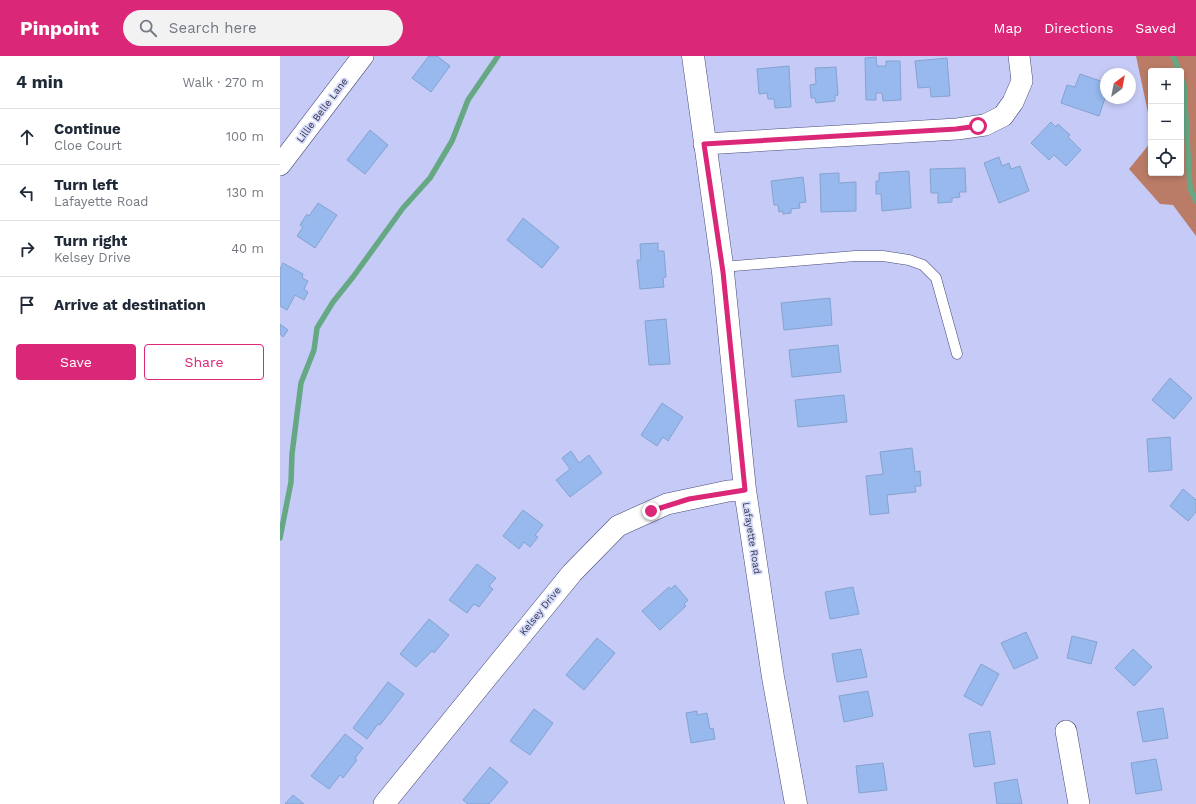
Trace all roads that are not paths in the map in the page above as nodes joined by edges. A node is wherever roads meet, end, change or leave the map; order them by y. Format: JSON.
{"nodes":[{"id":1,"x":363,"y":56,"type":"edge"},
{"id":2,"x":693,"y":56,"type":"edge"},
{"id":3,"x":1019,"y":56,"type":"edge"},
{"id":4,"x":704,"y":144,"type":"junction"},
{"id":5,"x":280,"y":165,"type":"edge"},
{"id":6,"x":722,"y":267,"type":"junction"},
{"id":7,"x":957,"y":354,"type":"dead end"},
{"id":8,"x":745,"y":490,"type":"junction"},
{"id":9,"x":1066,"y":731,"type":"dead end"},
{"id":10,"x":384,"y":804,"type":"edge"},
{"id":11,"x":796,"y":804,"type":"edge"},
{"id":12,"x":1078,"y":804,"type":"edge"}],
"edges":[{"from":1,"to":5,"type":"street","name":"Lillie Belle Lane"},
{"from":2,"to":4,"type":"main road","name":"Lafayette Road"},
{"from":3,"to":4,"type":"street"},
{"from":4,"to":6,"type":"main road","name":"Lafayette Road"},
{"from":6,"to":7,"type":"lane"},
{"from":6,"to":8,"type":"main road","name":"Lafayette Road"},
{"from":8,"to":10,"type":"street","name":"Kelsey Drive"},
{"from":8,"to":11,"type":"main road","name":"Lafayette Road"},
{"from":9,"to":12,"type":"street"}]}
